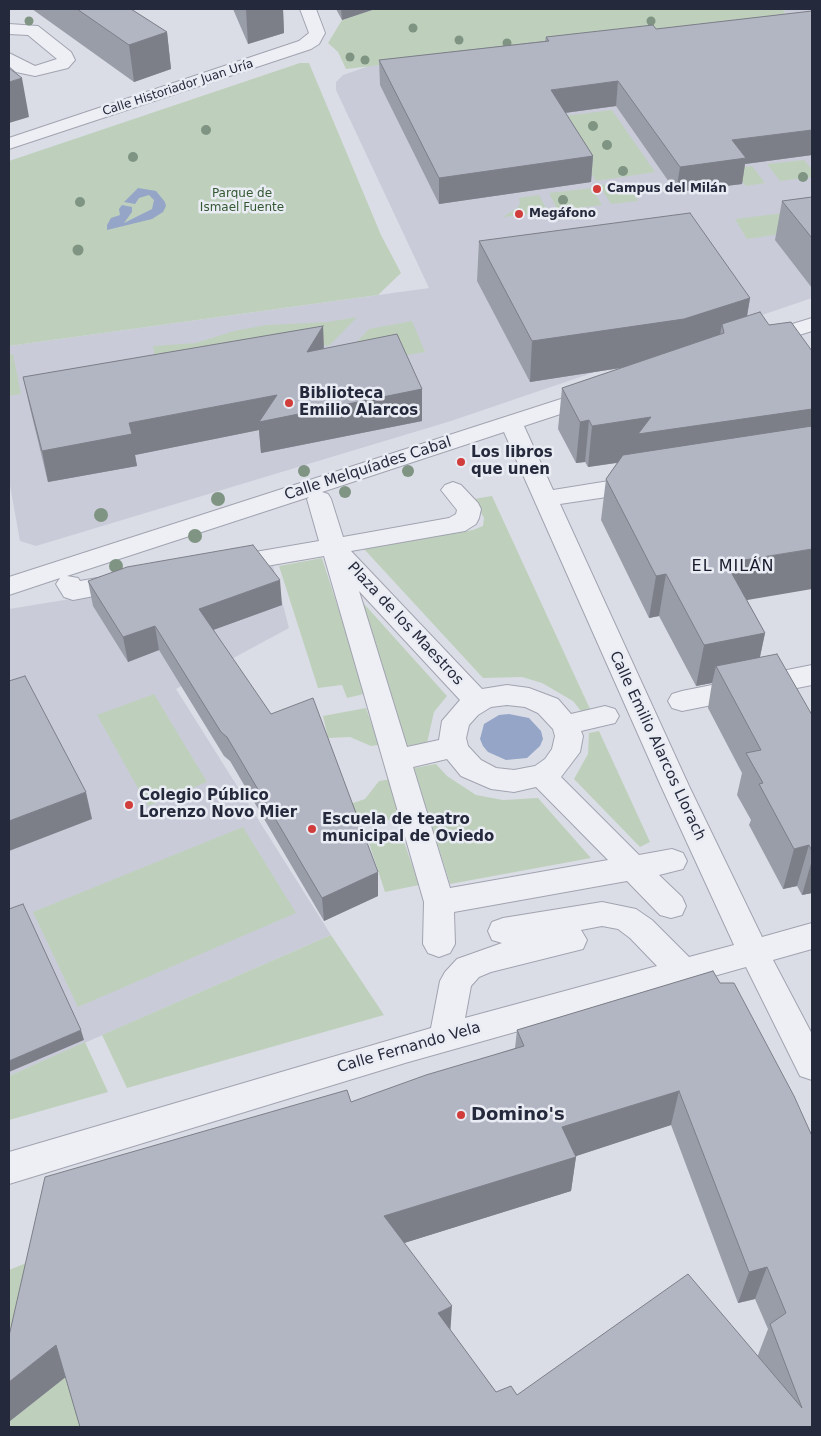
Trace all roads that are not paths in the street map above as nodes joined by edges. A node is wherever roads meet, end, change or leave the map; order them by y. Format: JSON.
{"nodes":[{"id":1,"x":308,"y":9,"type":"edge"},
{"id":2,"x":9,"y":29,"type":"edge"},
{"id":3,"x":9,"y":58,"type":"edge"},
{"id":4,"x":9,"y":144,"type":"edge"},
{"id":5,"x":805,"y":333,"type":"edge"},
{"id":6,"x":743,"y":346,"type":"edge"},
{"id":7,"x":614,"y":389,"type":"edge"},
{"id":8,"x":512,"y":422,"type":"junction"},
{"id":9,"x":657,"y":481,"type":"edge"},
{"id":10,"x":453,"y":490,"type":"dead end"},
{"id":11,"x":319,"y":499,"type":"dead end"},
{"id":12,"x":545,"y":499,"type":"junction"},
{"id":13,"x":331,"y":546,"type":"junction"},
{"id":14,"x":207,"y":568,"type":"edge"},
{"id":15,"x":150,"y":578,"type":"edge"},
{"id":16,"x":69,"y":584,"type":"dead end"},
{"id":17,"x":9,"y":586,"type":"edge"},
{"id":18,"x":812,"y":675,"type":"edge"},
{"id":19,"x":682,"y":700,"type":"dead end"},
{"id":20,"x":478,"y":702,"type":"junction"},
{"id":21,"x":605,"y":716,"type":"dead end"},
{"id":22,"x":566,"y":725,"type":"junction"},
{"id":23,"x":454,"y":747,"type":"junction"},
{"id":24,"x":397,"y":760,"type":"junction"},
{"id":25,"x":542,"y":775,"type":"junction"},
{"id":26,"x":672,"y":861,"type":"dead end"},
{"id":27,"x":634,"y":868,"type":"junction"},
{"id":28,"x":439,"y":902,"type":"junction"},
{"id":29,"x":671,"y":906,"type":"dead end"},
{"id":30,"x":503,"y":931,"type":"dead end"},
{"id":31,"x":812,"y":936,"type":"edge"},
{"id":32,"x":572,"y":940,"type":"dead end"},
{"id":33,"x":439,"y":944,"type":"dead end"},
{"id":34,"x":754,"y":953,"type":"junction"},
{"id":35,"x":682,"y":972,"type":"junction"},
{"id":36,"x":446,"y":1037,"type":"junction"},
{"id":37,"x":812,"y":1066,"type":"edge"},
{"id":38,"x":9,"y":1168,"type":"edge"}],
"edges":[{"from":1,"to":4,"type":"street","name":"Calle Historiador Juan Uría"},
{"from":2,"to":3,"type":"street"},
{"from":5,"to":6,"type":"street"},
{"from":7,"to":8,"type":"street","name":"Calle Melquíades Cabal"},
{"from":8,"to":12,"type":"street","name":"Calle Emilio Alarcos Llorach"},
{"from":8,"to":17,"type":"street","name":"Calle Melquíades Cabal"},
{"from":9,"to":12,"type":"street"},
{"from":10,"to":13,"type":"street"},
{"from":11,"to":13,"type":"street"},
{"from":12,"to":34,"type":"street","name":"Calle Emilio Alarcos Llorach"},
{"from":13,"to":14,"type":"street"},
{"from":13,"to":20,"type":"street","name":"Plaza de los Maestros"},
{"from":13,"to":24,"type":"street"},
{"from":15,"to":16,"type":"street"},
{"from":18,"to":19,"type":"street"},
{"from":20,"to":22,"type":"street"},
{"from":20,"to":23,"type":"street"},
{"from":21,"to":22,"type":"street"},
{"from":22,"to":25,"type":"street"},
{"from":23,"to":24,"type":"street"},
{"from":23,"to":25,"type":"street"},
{"from":24,"to":28,"type":"street"},
{"from":25,"to":27,"type":"street"},
{"from":26,"to":27,"type":"street"},
{"from":27,"to":28,"type":"street"},
{"from":27,"to":29,"type":"street"},
{"from":28,"to":33,"type":"street"},
{"from":30,"to":35,"type":"street"},
{"from":31,"to":34,"type":"street","name":"Calle Fernando Vela"},
{"from":32,"to":36,"type":"street"},
{"from":34,"to":35,"type":"street","name":"Calle Fernando Vela"},
{"from":34,"to":37,"type":"street","name":"Calle Emilio Alarcos Llorach"},
{"from":35,"to":36,"type":"street","name":"Calle Fernando Vela"},
{"from":36,"to":38,"type":"street","name":"Calle Fernando Vela"}]}
